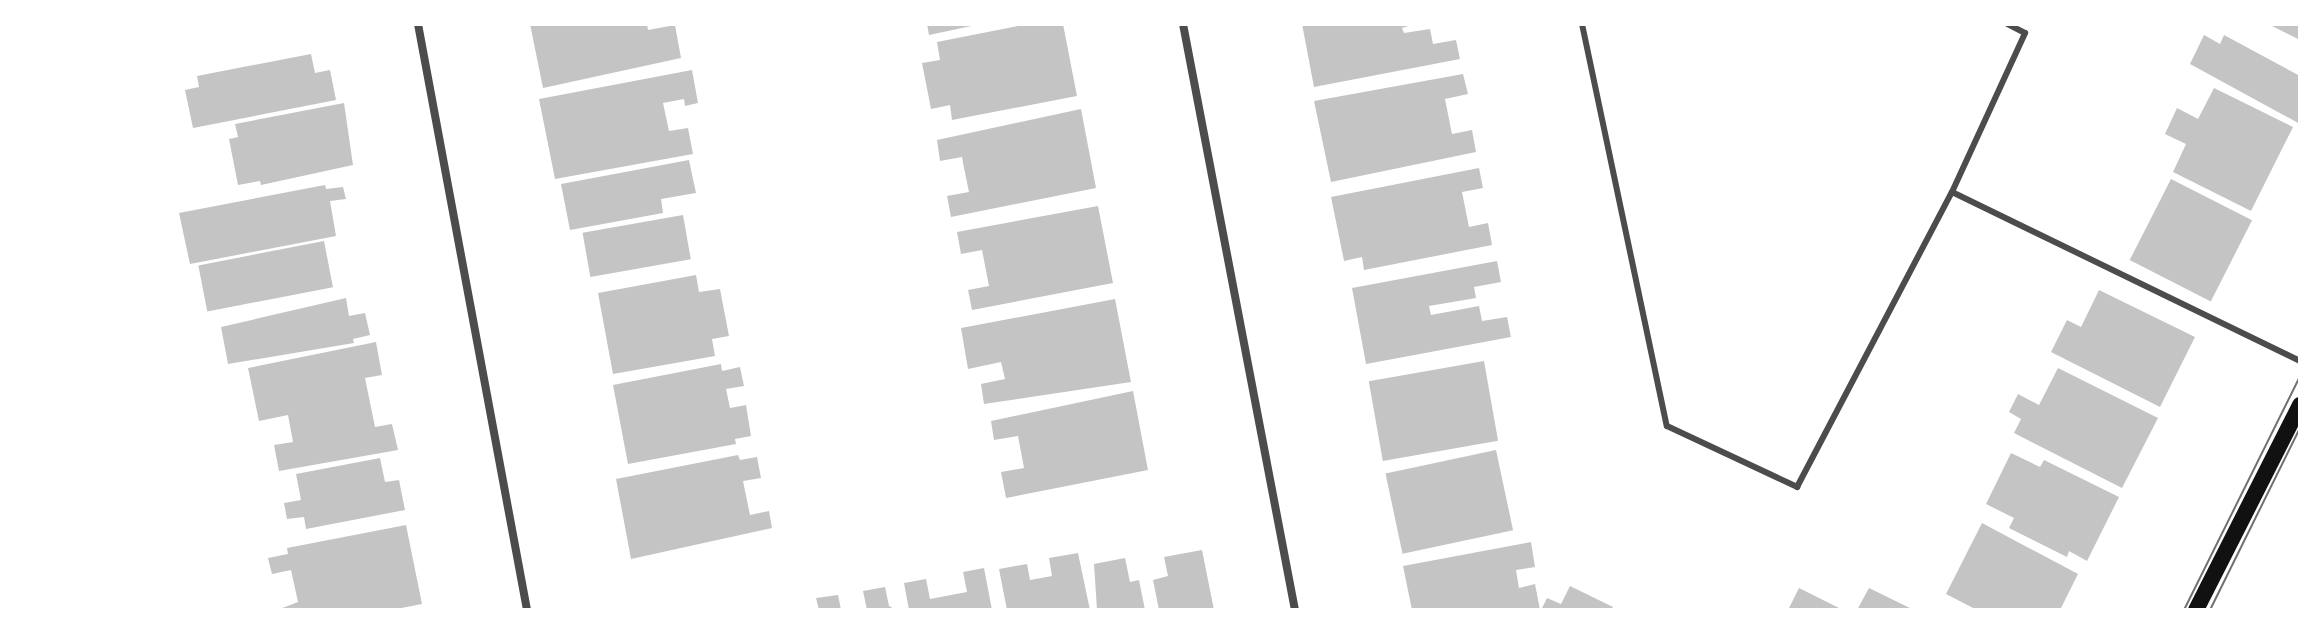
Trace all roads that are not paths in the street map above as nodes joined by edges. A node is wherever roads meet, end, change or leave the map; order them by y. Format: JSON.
{"nodes":[{"id":1,"x":418,"y":24,"type":"edge"},
{"id":2,"x":1183,"y":24,"type":"edge"},
{"id":3,"x":1582,"y":24,"type":"edge"},
{"id":4,"x":2007,"y":24,"type":"edge"},
{"id":5,"x":1952,"y":192,"type":"junction"},
{"id":6,"x":2300,"y":361,"type":"edge"},
{"id":7,"x":2300,"y":405,"type":"edge"},
{"id":8,"x":527,"y":610,"type":"edge"},
{"id":9,"x":1295,"y":610,"type":"edge"},
{"id":10,"x":2196,"y":610,"type":"edge"}],
"edges":[{"from":1,"to":8,"type":"street"},
{"from":2,"to":9,"type":"street"},
{"from":3,"to":5,"type":"lane"},
{"from":4,"to":5,"type":"lane"},
{"from":5,"to":6,"type":"lane"},
{"from":7,"to":10,"type":"main road"}]}
